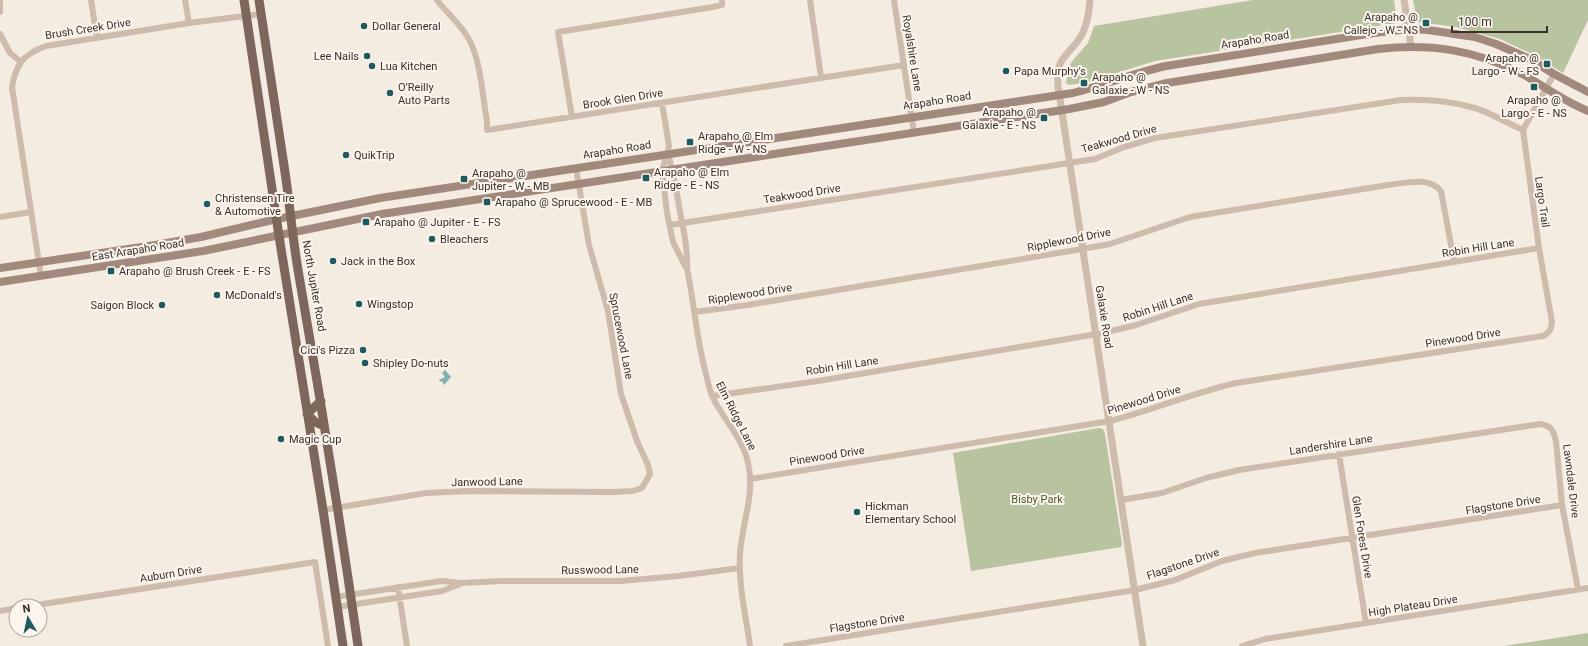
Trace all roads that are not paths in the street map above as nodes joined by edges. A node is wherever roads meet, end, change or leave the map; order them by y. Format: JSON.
{"nodes":[{"id":1,"x":91,"y":0,"type":"edge"},
{"id":2,"x":185,"y":0,"type":"edge"},
{"id":3,"x":244,"y":0,"type":"edge"},
{"id":4,"x":259,"y":0,"type":"edge"},
{"id":5,"x":437,"y":0,"type":"edge"},
{"id":6,"x":722,"y":0,"type":"edge"},
{"id":7,"x":810,"y":0,"type":"edge"},
{"id":8,"x":894,"y":0,"type":"edge"},
{"id":9,"x":1090,"y":0,"type":"edge"},
{"id":10,"x":1404,"y":0,"type":"edge"},
{"id":11,"x":0,"y":2,"type":"edge"},
{"id":12,"x":0,"y":12,"type":"edge"},
{"id":13,"x":261,"y":14,"type":"junction"},
{"id":14,"x":246,"y":15,"type":"junction"},
{"id":15,"x":190,"y":23,"type":"junction"},
{"id":16,"x":1409,"y":30,"type":"junction"},
{"id":17,"x":0,"y":34,"type":"edge"},
{"id":18,"x":97,"y":38,"type":"junction"},
{"id":19,"x":1411,"y":46,"type":"junction"},
{"id":20,"x":21,"y":62,"type":"junction"},
{"id":21,"x":904,"y":65,"type":"junction"},
{"id":22,"x":1554,"y":74,"type":"junction"},
{"id":23,"x":821,"y":77,"type":"junction"},
{"id":24,"x":1546,"y":88,"type":"junction"},
{"id":25,"x":1588,"y":92,"type":"edge"},
{"id":26,"x":1059,"y":94,"type":"junction"},
{"id":27,"x":662,"y":103,"type":"junction"},
{"id":28,"x":1061,"y":110,"type":"junction"},
{"id":29,"x":1588,"y":111,"type":"edge"},
{"id":30,"x":912,"y":116,"type":"junction"},
{"id":31,"x":572,"y":117,"type":"junction"},
{"id":32,"x":278,"y":120,"type":"junction"},
{"id":33,"x":263,"y":123,"type":"junction"},
{"id":34,"x":1523,"y":130,"type":"junction"},
{"id":35,"x":914,"y":133,"type":"junction"},
{"id":36,"x":668,"y":153,"type":"junction"},
{"id":37,"x":1069,"y":162,"type":"junction"},
{"id":38,"x":576,"y":168,"type":"junction"},
{"id":39,"x":672,"y":169,"type":"junction"},
{"id":40,"x":662,"y":171,"type":"junction"},
{"id":41,"x":579,"y":183,"type":"junction"},
{"id":42,"x":453,"y":188,"type":"junction"},
{"id":43,"x":456,"y":202,"type":"junction"},
{"id":44,"x":31,"y":212,"type":"junction"},
{"id":45,"x":291,"y":216,"type":"junction"},
{"id":46,"x":0,"y":217,"type":"edge"},
{"id":47,"x":277,"y":219,"type":"junction"},
{"id":48,"x":682,"y":223,"type":"junction"},
{"id":49,"x":670,"y":225,"type":"junction"},
{"id":50,"x":293,"y":233,"type":"junction"},
{"id":51,"x":279,"y":236,"type":"junction"},
{"id":52,"x":1539,"y":248,"type":"junction"},
{"id":53,"x":126,"y":249,"type":"junction"},
{"id":54,"x":1082,"y":249,"type":"junction"},
{"id":55,"x":1454,"y":261,"type":"junction"},
{"id":56,"x":39,"y":262,"type":"junction"},
{"id":57,"x":131,"y":263,"type":"junction"},
{"id":58,"x":0,"y":268,"type":"edge"},
{"id":59,"x":687,"y":268,"type":"junction"},
{"id":60,"x":41,"y":276,"type":"junction"},
{"id":61,"x":0,"y":282,"type":"edge"},
{"id":62,"x":695,"y":312,"type":"junction"},
{"id":63,"x":1096,"y":334,"type":"junction"},
{"id":64,"x":1543,"y":336,"type":"joint"},
{"id":65,"x":311,"y":339,"type":"junction"},
{"id":66,"x":296,"y":341,"type":"junction"},
{"id":67,"x":712,"y":396,"type":"junction"},
{"id":68,"x":321,"y":401,"type":"junction"},
{"id":69,"x":307,"y":414,"type":"junction"},
{"id":70,"x":1110,"y":421,"type":"junction"},
{"id":71,"x":1548,"y":425,"type":"joint"},
{"id":72,"x":324,"y":426,"type":"junction"},
{"id":73,"x":1339,"y":454,"type":"junction"},
{"id":74,"x":750,"y":479,"type":"junction"},
{"id":75,"x":647,"y":480,"type":"joint"},
{"id":76,"x":1121,"y":500,"type":"junction"},
{"id":77,"x":1562,"y":505,"type":"junction"},
{"id":78,"x":338,"y":508,"type":"junction"},
{"id":79,"x":323,"y":510,"type":"junction"},
{"id":80,"x":1352,"y":538,"type":"junction"},
{"id":81,"x":740,"y":568,"type":"junction"},
{"id":82,"x":461,"y":583,"type":"junction"},
{"id":83,"x":398,"y":587,"type":"junction"},
{"id":84,"x":1588,"y":588,"type":"edge"},
{"id":85,"x":1578,"y":589,"type":"junction"},
{"id":86,"x":1135,"y":590,"type":"junction"},
{"id":87,"x":351,"y":595,"type":"junction"},
{"id":88,"x":335,"y":597,"type":"junction"},
{"id":89,"x":400,"y":598,"type":"junction"},
{"id":90,"x":48,"y":603,"type":"edge"},
{"id":91,"x":352,"y":605,"type":"junction"},
{"id":92,"x":337,"y":607,"type":"junction"},
{"id":93,"x":1366,"y":623,"type":"junction"},
{"id":94,"x":328,"y":646,"type":"edge"},
{"id":95,"x":343,"y":646,"type":"edge"},
{"id":96,"x":358,"y":646,"type":"edge"},
{"id":97,"x":407,"y":646,"type":"edge"},
{"id":98,"x":750,"y":646,"type":"edge"},
{"id":99,"x":786,"y":646,"type":"edge"},
{"id":100,"x":1143,"y":646,"type":"edge"},
{"id":101,"x":1242,"y":646,"type":"edge"}],
"edges":[{"from":1,"to":18,"type":"street"},
{"from":2,"to":15,"type":"street"},
{"from":3,"to":14,"type":"main road"},
{"from":4,"to":13,"type":"main road","name":"North Jupiter Road"},
{"from":5,"to":31,"type":"street","name":"Brook Glen Drive"},
{"from":6,"to":31,"type":"street"},
{"from":7,"to":23,"type":"street"},
{"from":8,"to":21,"type":"street","name":"Royalshire Lane"},
{"from":9,"to":26,"type":"street","name":"Galaxie Road"},
{"from":10,"to":16,"type":"street"},
{"from":11,"to":12,"type":"street"},
{"from":13,"to":14,"type":"street","name":"Brush Creek Drive"},
{"from":13,"to":32,"type":"main road","name":"North Jupiter Road"},
{"from":14,"to":15,"type":"street","name":"Brush Creek Drive"},
{"from":14,"to":33,"type":"main road"},
{"from":15,"to":18,"type":"street","name":"Brush Creek Drive"},
{"from":16,"to":19,"type":"street"},
{"from":16,"to":22,"type":"main road","name":"Arapaho Road"},
{"from":16,"to":26,"type":"main road","name":"Arapaho Road"},
{"from":17,"to":20,"type":"street"},
{"from":18,"to":20,"type":"street","name":"Brush Creek Drive"},
{"from":19,"to":24,"type":"main road"},
{"from":19,"to":28,"type":"main road"},
{"from":20,"to":44,"type":"street"},
{"from":21,"to":23,"type":"street","name":"Brook Glen Drive"},
{"from":21,"to":30,"type":"street","name":"Royalshire Lane"},
{"from":22,"to":24,"type":"street"},
{"from":22,"to":25,"type":"main road","name":"Arapaho Road"},
{"from":23,"to":27,"type":"street","name":"Brook Glen Drive"},
{"from":24,"to":29,"type":"main road"},
{"from":24,"to":34,"type":"street"},
{"from":26,"to":28,"type":"street","name":"Galaxie Road"},
{"from":26,"to":30,"type":"main road","name":"Arapaho Road"},
{"from":27,"to":31,"type":"street","name":"Brook Glen Drive"},
{"from":27,"to":36,"type":"street","name":"Elm Ridge Lane"},
{"from":28,"to":35,"type":"main road"},
{"from":28,"to":37,"type":"street","name":"Galaxie Road"},
{"from":30,"to":35,"type":"street","name":"Royalshire Lane"},
{"from":30,"to":36,"type":"main road","name":"Arapaho Road"},
{"from":32,"to":33,"type":"main road"},
{"from":32,"to":45,"type":"main road","name":"North Jupiter Road"},
{"from":33,"to":47,"type":"main road"},
{"from":34,"to":37,"type":"street","name":"Teakwood Drive"},
{"from":34,"to":52,"type":"street","name":"Largo Trail"},
{"from":35,"to":39,"type":"main road"},
{"from":36,"to":38,"type":"main road","name":"Arapaho Road"},
{"from":36,"to":39,"type":"street","name":"Elm Ridge Lane"},
{"from":36,"to":40,"type":"street","name":"Elm Ridge Lane"},
{"from":37,"to":48,"type":"street","name":"Teakwood Drive"},
{"from":37,"to":54,"type":"street","name":"Galaxie Road"},
{"from":38,"to":41,"type":"street","name":"Sprucewood Lane"},
{"from":38,"to":42,"type":"main road","name":"Arapaho Road"},
{"from":39,"to":40,"type":"main road"},
{"from":39,"to":48,"type":"street","name":"Elm Ridge Lane"},
{"from":40,"to":41,"type":"main road"},
{"from":40,"to":49,"type":"street","name":"Elm Ridge Lane"},
{"from":41,"to":43,"type":"main road"},
{"from":41,"to":75,"type":"street","name":"Sprucewood Lane"},
{"from":42,"to":43,"type":"main road"},
{"from":42,"to":45,"type":"main road","name":"Arapaho Road"},
{"from":43,"to":50,"type":"main road"},
{"from":44,"to":46,"type":"street"},
{"from":44,"to":56,"type":"street"},
{"from":45,"to":47,"type":"main road","name":"Arapaho Road"},
{"from":45,"to":50,"type":"main road","name":"North Jupiter Road"},
{"from":47,"to":51,"type":"main road"},
{"from":47,"to":53,"type":"main road","name":"East Arapaho Road"},
{"from":48,"to":49,"type":"street","name":"Teakwood Drive"},
{"from":48,"to":59,"type":"street","name":"Elm Ridge Lane"},
{"from":49,"to":59,"type":"street","name":"Elm Ridge Lane"},
{"from":50,"to":51,"type":"main road"},
{"from":50,"to":65,"type":"main road","name":"North Jupiter Road"},
{"from":51,"to":57,"type":"main road","name":"East Arapaho Road"},
{"from":51,"to":66,"type":"main road"},
{"from":52,"to":55,"type":"street","name":"Robin Hill Lane"},
{"from":52,"to":64,"type":"street","name":"Largo Trail"},
{"from":53,"to":56,"type":"main road","name":"East Arapaho Road"},
{"from":53,"to":57,"type":"main road"},
{"from":54,"to":55,"type":"street","name":"Ripplewood Drive"},
{"from":54,"to":62,"type":"street","name":"Ripplewood Drive"},
{"from":54,"to":63,"type":"street","name":"Galaxie Road"},
{"from":55,"to":63,"type":"street","name":"Robin Hill Lane"},
{"from":56,"to":58,"type":"main road","name":"East Arapaho Road"},
{"from":56,"to":60,"type":"street"},
{"from":57,"to":60,"type":"main road","name":"East Arapaho Road"},
{"from":59,"to":62,"type":"street","name":"Elm Ridge Lane"},
{"from":60,"to":61,"type":"main road","name":"East Arapaho Road"},
{"from":62,"to":67,"type":"street","name":"Elm Ridge Lane"},
{"from":63,"to":67,"type":"street","name":"Robin Hill Lane"},
{"from":63,"to":70,"type":"street","name":"Galaxie Road"},
{"from":64,"to":70,"type":"street","name":"Pinewood Drive"},
{"from":65,"to":66,"type":"main road"},
{"from":65,"to":68,"type":"main road","name":"North Jupiter Road"},
{"from":66,"to":69,"type":"main road"},
{"from":67,"to":74,"type":"street","name":"Elm Ridge Lane"},
{"from":68,"to":69,"type":"main road"},
{"from":68,"to":72,"type":"main road","name":"North Jupiter Road"},
{"from":69,"to":72,"type":"main road"},
{"from":69,"to":79,"type":"main road"},
{"from":70,"to":74,"type":"street","name":"Pinewood Drive"},
{"from":70,"to":76,"type":"street","name":"Galaxie Road"},
{"from":71,"to":73,"type":"street","name":"Landershire Lane"},
{"from":71,"to":77,"type":"street","name":"Lawndale Drive"},
{"from":72,"to":78,"type":"main road","name":"North Jupiter Road"},
{"from":73,"to":76,"type":"street","name":"Landershire Lane"},
{"from":73,"to":80,"type":"street","name":"Glen Forest Drive"},
{"from":74,"to":81,"type":"street","name":"Elm Ridge Lane"},
{"from":75,"to":78,"type":"street","name":"Janwood Lane"},
{"from":76,"to":86,"type":"street","name":"Galaxie Road"},
{"from":77,"to":80,"type":"street","name":"Flagstone Drive"},
{"from":77,"to":85,"type":"street","name":"Lawndale Drive"},
{"from":78,"to":79,"type":"street","name":"Janwood Lane"},
{"from":78,"to":87,"type":"main road","name":"North Jupiter Road"},
{"from":79,"to":88,"type":"main road"},
{"from":80,"to":86,"type":"street","name":"Flagstone Drive"},
{"from":80,"to":93,"type":"street","name":"Glen Forest Drive"},
{"from":81,"to":82,"type":"street","name":"Russwood Lane"},
{"from":81,"to":98,"type":"street","name":"Elm Ridge Lane"},
{"from":82,"to":83,"type":"street","name":"Russwood Lane"},
{"from":82,"to":89,"type":"street","name":"Russwood Lane"},
{"from":83,"to":87,"type":"street","name":"Russwood Lane"},
{"from":83,"to":89,"type":"street"},
{"from":84,"to":85,"type":"street","name":"High Plateau Drive"},
{"from":85,"to":93,"type":"street","name":"High Plateau Drive"},
{"from":86,"to":99,"type":"street","name":"Flagstone Drive"},
{"from":86,"to":100,"type":"street","name":"Galaxie Road"},
{"from":87,"to":88,"type":"street","name":"Russwood Lane"},
{"from":87,"to":91,"type":"main road","name":"North Jupiter Road"},
{"from":88,"to":92,"type":"main road"},
{"from":89,"to":91,"type":"street","name":"Russwood Lane"},
{"from":89,"to":97,"type":"street"},
{"from":90,"to":94,"type":"street","name":"Auburn Drive"},
{"from":91,"to":92,"type":"street","name":"Russwood Lane"},
{"from":91,"to":96,"type":"main road","name":"North Jupiter Road"},
{"from":92,"to":95,"type":"main road"},
{"from":93,"to":101,"type":"street","name":"High Plateau Drive"}]}
